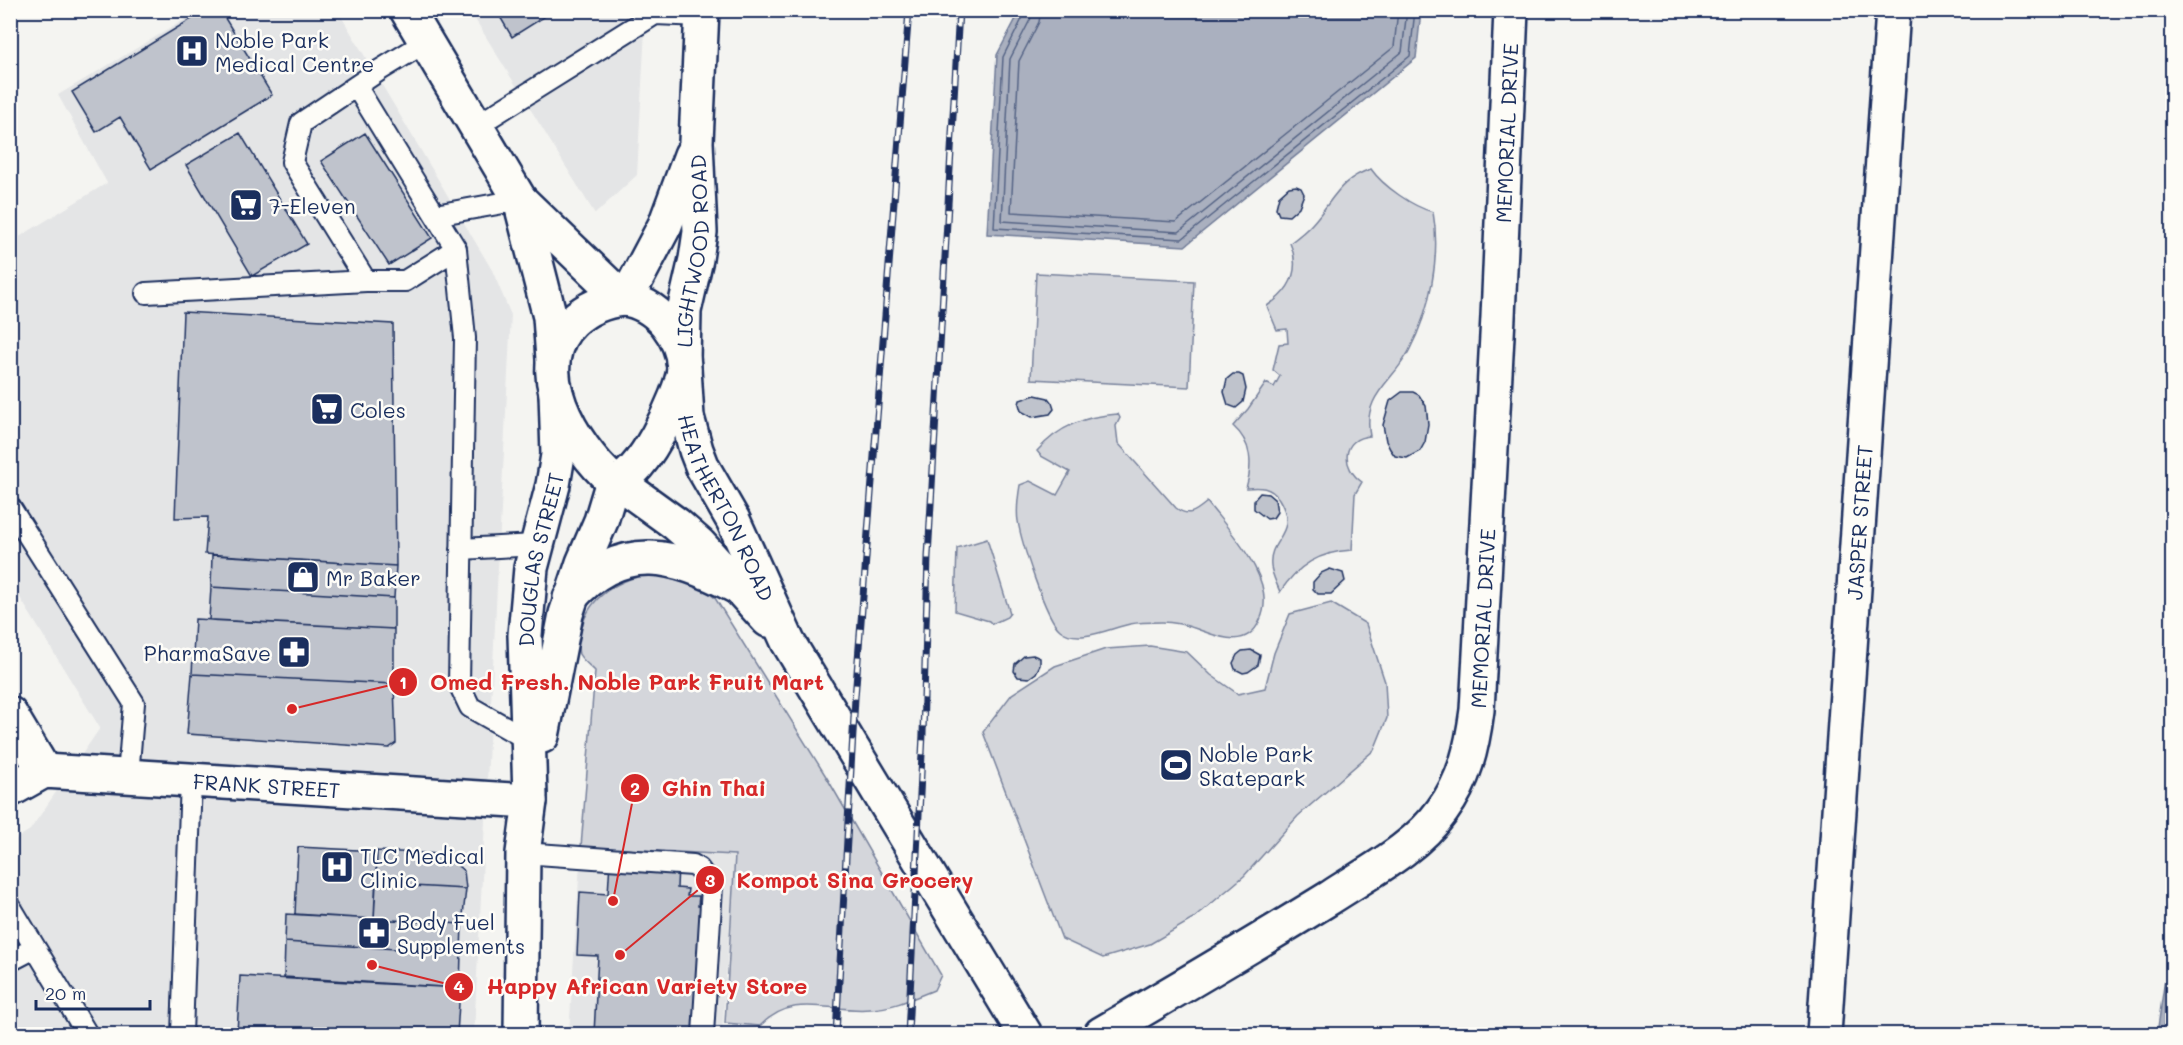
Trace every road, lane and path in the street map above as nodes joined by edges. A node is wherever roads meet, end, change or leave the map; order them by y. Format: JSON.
{"nodes":[{"id":1,"x":407,"y":10,"type":"edge"},
{"id":2,"x":1510,"y":10,"type":"edge"},
{"id":3,"x":1893,"y":10,"type":"edge"},
{"id":4,"x":702,"y":13,"type":"edge"},
{"id":5,"x":426,"y":42,"type":"junction"},
{"id":6,"x":357,"y":86,"type":"junction"},
{"id":7,"x":476,"y":126,"type":"junction"},
{"id":8,"x":696,"y":142,"type":"junction"},
{"id":9,"x":520,"y":200,"type":"junction"},
{"id":10,"x":435,"y":214,"type":"junction"},
{"id":11,"x":456,"y":249,"type":"junction"},
{"id":12,"x":366,"y":281,"type":"junction"},
{"id":13,"x":146,"y":293,"type":"dead end"},
{"id":14,"x":624,"y":299,"type":"junction"},
{"id":15,"x":683,"y":365,"type":"junction"},
{"id":16,"x":555,"y":380,"type":"junction"},
{"id":17,"x":615,"y":482,"type":"junction"},
{"id":18,"x":10,"y":507,"type":"edge"},
{"id":19,"x":536,"y":545,"type":"junction"},
{"id":20,"x":461,"y":549,"type":"junction"},
{"id":21,"x":739,"y":588,"type":"junction"},
{"id":22,"x":570,"y":598,"type":"junction"},
{"id":23,"x":788,"y":642,"type":"junction"},
{"id":24,"x":10,"y":714,"type":"edge"},
{"id":25,"x":530,"y":741,"type":"junction"},
{"id":26,"x":44,"y":771,"type":"junction"},
{"id":27,"x":128,"y":776,"type":"junction"},
{"id":28,"x":191,"y":779,"type":"junction"},
{"id":29,"x":10,"y":790,"type":"edge"},
{"id":30,"x":523,"y":853,"type":"junction"},
{"id":31,"x":10,"y":906,"type":"edge"},
{"id":32,"x":36,"y":948,"type":"junction"},
{"id":33,"x":10,"y":961,"type":"edge"},
{"id":34,"x":87,"y":1035,"type":"edge"},
{"id":35,"x":182,"y":1035,"type":"edge"},
{"id":36,"x":521,"y":1035,"type":"edge"},
{"id":37,"x":703,"y":1035,"type":"edge"},
{"id":38,"x":1025,"y":1035,"type":"edge"},
{"id":39,"x":1101,"y":1035,"type":"edge"},
{"id":40,"x":1824,"y":1035,"type":"edge"}],
"edges":[{"from":1,"to":5,"type":"main road"},
{"from":2,"to":39,"type":"main road","name":"MEMORIAL DRIVE"},
{"from":3,"to":40,"type":"main road","name":"JASPER STREET"},
{"from":4,"to":7,"type":"lane"},
{"from":4,"to":8,"type":"main road","name":"LIGHTWOOD ROAD"},
{"from":5,"to":6,"type":"lane"},
{"from":5,"to":7,"type":"main road"},
{"from":6,"to":10,"type":"lane"},
{"from":6,"to":12,"type":"lane"},
{"from":7,"to":9,"type":"main road"},
{"from":8,"to":14,"type":"main road","name":"LIGHTWOOD ROAD"},
{"from":8,"to":15,"type":"main road","name":"LIGHTWOOD ROAD"},
{"from":9,"to":10,"type":"lane"},
{"from":9,"to":14,"type":"main road"},
{"from":9,"to":16,"type":"main road"},
{"from":10,"to":11,"type":"lane"},
{"from":11,"to":12,"type":"lane"},
{"from":11,"to":20,"type":"lane"},
{"from":12,"to":13,"type":"lane"},
{"from":14,"to":15,"type":"main road"},
{"from":14,"to":16,"type":"main road"},
{"from":15,"to":17,"type":"main road"},
{"from":15,"to":23,"type":"main road","name":"HEATHERTON ROAD"},
{"from":16,"to":17,"type":"main road"},
{"from":16,"to":19,"type":"main road","name":"DOUGLAS STREET"},
{"from":17,"to":21,"type":"main road","name":"HEATHERTON ROAD"},
{"from":17,"to":22,"type":"main road","name":"DOUGLAS STREET"},
{"from":18,"to":27,"type":"lane"},
{"from":19,"to":20,"type":"lane"},
{"from":19,"to":25,"type":"main road","name":"DOUGLAS STREET"},
{"from":20,"to":25,"type":"lane"},
{"from":21,"to":22,"type":"main road"},
{"from":21,"to":23,"type":"main road","name":"HEATHERTON ROAD"},
{"from":22,"to":25,"type":"main road","name":"DOUGLAS STREET"},
{"from":23,"to":38,"type":"main road","name":"HEATHERTON ROAD"},
{"from":24,"to":26,"type":"main road"},
{"from":26,"to":27,"type":"main road","name":"FRANK STREET"},
{"from":26,"to":29,"type":"main road"},
{"from":27,"to":28,"type":"main road","name":"FRANK STREET"},
{"from":28,"to":30,"type":"main road","name":"FRANK STREET"},
{"from":28,"to":35,"type":"lane"},
{"from":30,"to":36,"type":"main road"},
{"from":30,"to":37,"type":"lane"},
{"from":31,"to":32,"type":"lane"},
{"from":32,"to":33,"type":"lane"},
{"from":32,"to":34,"type":"lane"}]}
